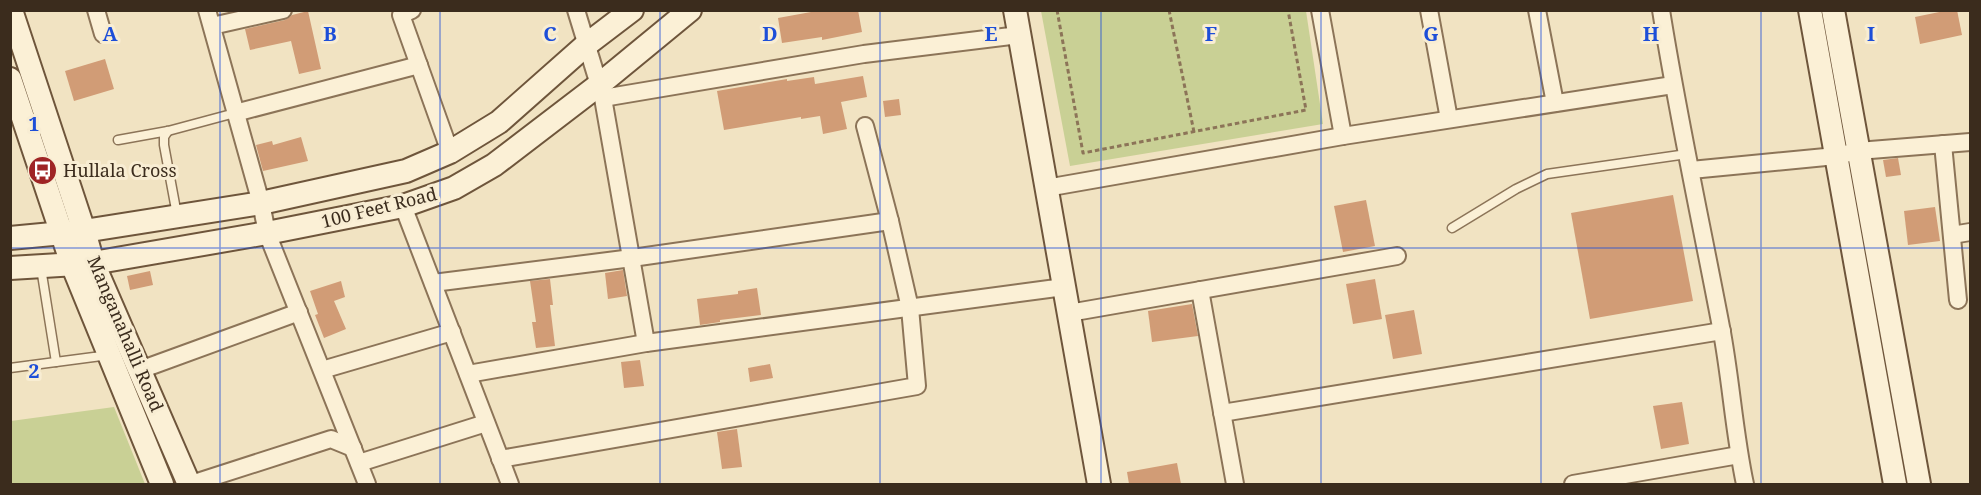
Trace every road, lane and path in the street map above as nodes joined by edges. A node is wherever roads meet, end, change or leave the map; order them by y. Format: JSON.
{"nodes":[{"id":1,"x":11,"y":10,"type":"edge"},
{"id":2,"x":96,"y":10,"type":"edge"},
{"id":3,"x":283,"y":10,"type":"edge"},
{"id":4,"x":412,"y":10,"type":"edge"},
{"id":5,"x":576,"y":10,"type":"edge"},
{"id":6,"x":632,"y":10,"type":"edge"},
{"id":7,"x":690,"y":10,"type":"edge"},
{"id":8,"x":1015,"y":10,"type":"edge"},
{"id":9,"x":1057,"y":10,"type":"edge"},
{"id":10,"x":1169,"y":10,"type":"edge"},
{"id":11,"x":1288,"y":10,"type":"edge"},
{"id":12,"x":1320,"y":10,"type":"edge"},
{"id":13,"x":1429,"y":10,"type":"edge"},
{"id":14,"x":1537,"y":10,"type":"edge"},
{"id":15,"x":1661,"y":10,"type":"edge"},
{"id":16,"x":1810,"y":10,"type":"edge"},
{"id":17,"x":1833,"y":10,"type":"edge"},
{"id":18,"x":209,"y":18,"type":"edge"},
{"id":19,"x":103,"y":34,"type":"dead end"},
{"id":20,"x":1019,"y":35,"type":"junction"},
{"id":21,"x":586,"y":45,"type":"junction"},
{"id":22,"x":419,"y":65,"type":"junction"},
{"id":23,"x":10,"y":79,"type":"edge"},
{"id":24,"x":1673,"y":85,"type":"junction"},
{"id":25,"x":602,"y":91,"type":"junction"},
{"id":26,"x":1555,"y":103,"type":"junction"},
{"id":27,"x":235,"y":113,"type":"junction"},
{"id":28,"x":1449,"y":119,"type":"junction"},
{"id":29,"x":865,"y":126,"type":"dead end"},
{"id":30,"x":168,"y":131,"type":"junction"},
{"id":31,"x":1194,"y":132,"type":"junction"},
{"id":32,"x":1343,"y":136,"type":"junction"},
{"id":33,"x":118,"y":140,"type":"dead end"},
{"id":34,"x":1971,"y":142,"type":"edge"},
{"id":35,"x":1943,"y":144,"type":"junction"},
{"id":36,"x":1858,"y":151,"type":"junction"},
{"id":37,"x":450,"y":152,"type":"junction"},
{"id":38,"x":1836,"y":156,"type":"junction"},
{"id":39,"x":1689,"y":162,"type":"junction"},
{"id":40,"x":1046,"y":188,"type":"junction"},
{"id":41,"x":261,"y":203,"type":"junction"},
{"id":42,"x":404,"y":206,"type":"junction"},
{"id":43,"x":177,"y":216,"type":"junction"},
{"id":44,"x":890,"y":221,"type":"junction"},
{"id":45,"x":1452,"y":228,"type":"dead end"},
{"id":46,"x":74,"y":232,"type":"junction"},
{"id":47,"x":1971,"y":232,"type":"edge"},
{"id":48,"x":267,"y":233,"type":"junction"},
{"id":49,"x":1952,"y":235,"type":"junction"},
{"id":50,"x":10,"y":238,"type":"edge"},
{"id":51,"x":1397,"y":256,"type":"dead end"},
{"id":52,"x":632,"y":258,"type":"junction"},
{"id":53,"x":83,"y":264,"type":"junction"},
{"id":54,"x":41,"y":266,"type":"junction"},
{"id":55,"x":10,"y":268,"type":"edge"},
{"id":56,"x":433,"y":283,"type":"junction"},
{"id":57,"x":1064,"y":287,"type":"junction"},
{"id":58,"x":1200,"y":290,"type":"junction"},
{"id":59,"x":1958,"y":300,"type":"dead end"},
{"id":60,"x":910,"y":308,"type":"junction"},
{"id":61,"x":299,"y":312,"type":"junction"},
{"id":62,"x":1069,"y":313,"type":"junction"},
{"id":63,"x":1722,"y":331,"type":"junction"},
{"id":64,"x":452,"y":332,"type":"junction"},
{"id":65,"x":646,"y":342,"type":"junction"},
{"id":66,"x":110,"y":355,"type":"junction"},
{"id":67,"x":56,"y":362,"type":"junction"},
{"id":68,"x":10,"y":368,"type":"edge"},
{"id":69,"x":140,"y":370,"type":"junction"},
{"id":70,"x":322,"y":370,"type":"junction"},
{"id":71,"x":468,"y":374,"type":"junction"},
{"id":72,"x":1222,"y":413,"type":"junction"},
{"id":73,"x":486,"y":423,"type":"junction"},
{"id":74,"x":356,"y":455,"type":"junction"},
{"id":75,"x":1739,"y":455,"type":"junction"},
{"id":76,"x":500,"y":459,"type":"junction"},
{"id":77,"x":162,"y":484,"type":"edge"},
{"id":78,"x":190,"y":484,"type":"edge"},
{"id":79,"x":367,"y":484,"type":"edge"},
{"id":80,"x":510,"y":484,"type":"edge"},
{"id":81,"x":1100,"y":484,"type":"edge"},
{"id":82,"x":1235,"y":484,"type":"edge"},
{"id":83,"x":1573,"y":484,"type":"edge"},
{"id":84,"x":1745,"y":484,"type":"edge"},
{"id":85,"x":1895,"y":484,"type":"edge"},
{"id":86,"x":1919,"y":484,"type":"edge"}],
"edges":[{"from":1,"to":46,"type":"street","name":"Manganahalli Road"},
{"from":2,"to":19,"type":"street"},
{"from":3,"to":18,"type":"street"},
{"from":4,"to":22,"type":"street"},
{"from":5,"to":21,"type":"street"},
{"from":6,"to":21,"type":"street","name":"100 Feet Road"},
{"from":7,"to":25,"type":"street","name":"100 Feet Road"},
{"from":8,"to":20,"type":"street"},
{"from":9,"to":31,"type":"path"},
{"from":10,"to":31,"type":"path"},
{"from":11,"to":31,"type":"path"},
{"from":12,"to":32,"type":"street"},
{"from":13,"to":28,"type":"street"},
{"from":14,"to":26,"type":"street"},
{"from":15,"to":24,"type":"street"},
{"from":16,"to":38,"type":"street"},
{"from":17,"to":36,"type":"street"},
{"from":18,"to":27,"type":"street"},
{"from":20,"to":25,"type":"street"},
{"from":20,"to":40,"type":"street"},
{"from":21,"to":25,"type":"street"},
{"from":21,"to":37,"type":"street","name":"100 Feet Road"},
{"from":22,"to":27,"type":"street"},
{"from":22,"to":37,"type":"street"},
{"from":23,"to":46,"type":"street","name":"Manganahalli Road"},
{"from":24,"to":26,"type":"street"},
{"from":24,"to":39,"type":"street"},
{"from":25,"to":42,"type":"street","name":"100 Feet Road"},
{"from":25,"to":52,"type":"street"},
{"from":26,"to":28,"type":"street"},
{"from":27,"to":30,"type":"lane"},
{"from":27,"to":41,"type":"street"},
{"from":28,"to":32,"type":"street"},
{"from":29,"to":44,"type":"street"},
{"from":30,"to":33,"type":"lane"},
{"from":30,"to":43,"type":"lane"},
{"from":32,"to":40,"type":"street"},
{"from":34,"to":35,"type":"street"},
{"from":35,"to":36,"type":"street"},
{"from":35,"to":49,"type":"street"},
{"from":36,"to":38,"type":"street"},
{"from":36,"to":86,"type":"street"},
{"from":37,"to":41,"type":"street","name":"100 Feet Road"},
{"from":38,"to":39,"type":"street"},
{"from":38,"to":85,"type":"street"},
{"from":39,"to":45,"type":"lane"},
{"from":39,"to":63,"type":"street"},
{"from":40,"to":57,"type":"street"},
{"from":41,"to":43,"type":"street","name":"100 Feet Road"},
{"from":41,"to":48,"type":"street"},
{"from":42,"to":48,"type":"street","name":"100 Feet Road"},
{"from":42,"to":56,"type":"street"},
{"from":43,"to":46,"type":"street","name":"100 Feet Road"},
{"from":44,"to":52,"type":"street"},
{"from":44,"to":60,"type":"street"},
{"from":46,"to":50,"type":"street","name":"100 Feet Road"},
{"from":46,"to":53,"type":"street","name":"Manganahalli Road"},
{"from":47,"to":49,"type":"street"},
{"from":48,"to":53,"type":"street","name":"100 Feet Road"},
{"from":48,"to":61,"type":"street"},
{"from":49,"to":59,"type":"street"},
{"from":51,"to":58,"type":"street"},
{"from":52,"to":56,"type":"street"},
{"from":52,"to":65,"type":"street"},
{"from":53,"to":54,"type":"street","name":"100 Feet Road"},
{"from":53,"to":66,"type":"street","name":"Manganahalli Road"},
{"from":53,"to":69,"type":"street","name":"Manganahalli Road"},
{"from":54,"to":55,"type":"street","name":"100 Feet Road"},
{"from":54,"to":67,"type":"lane"},
{"from":56,"to":64,"type":"street"},
{"from":57,"to":60,"type":"street"},
{"from":57,"to":62,"type":"street"},
{"from":58,"to":62,"type":"street"},
{"from":58,"to":72,"type":"street"},
{"from":60,"to":65,"type":"street"},
{"from":60,"to":76,"type":"street"},
{"from":61,"to":69,"type":"street"},
{"from":61,"to":70,"type":"street"},
{"from":62,"to":81,"type":"street"},
{"from":63,"to":72,"type":"street"},
{"from":63,"to":75,"type":"street"},
{"from":64,"to":70,"type":"street"},
{"from":64,"to":71,"type":"street"},
{"from":65,"to":71,"type":"street"},
{"from":66,"to":67,"type":"lane"},
{"from":66,"to":77,"type":"street","name":"Manganahalli Road"},
{"from":67,"to":68,"type":"lane"},
{"from":69,"to":78,"type":"street","name":"Manganahalli Road"},
{"from":70,"to":74,"type":"street"},
{"from":71,"to":73,"type":"street"},
{"from":72,"to":82,"type":"street"},
{"from":73,"to":74,"type":"street"},
{"from":73,"to":76,"type":"street"},
{"from":74,"to":78,"type":"street"},
{"from":74,"to":79,"type":"street"},
{"from":75,"to":83,"type":"street"},
{"from":75,"to":84,"type":"street"},
{"from":76,"to":80,"type":"street"}]}
